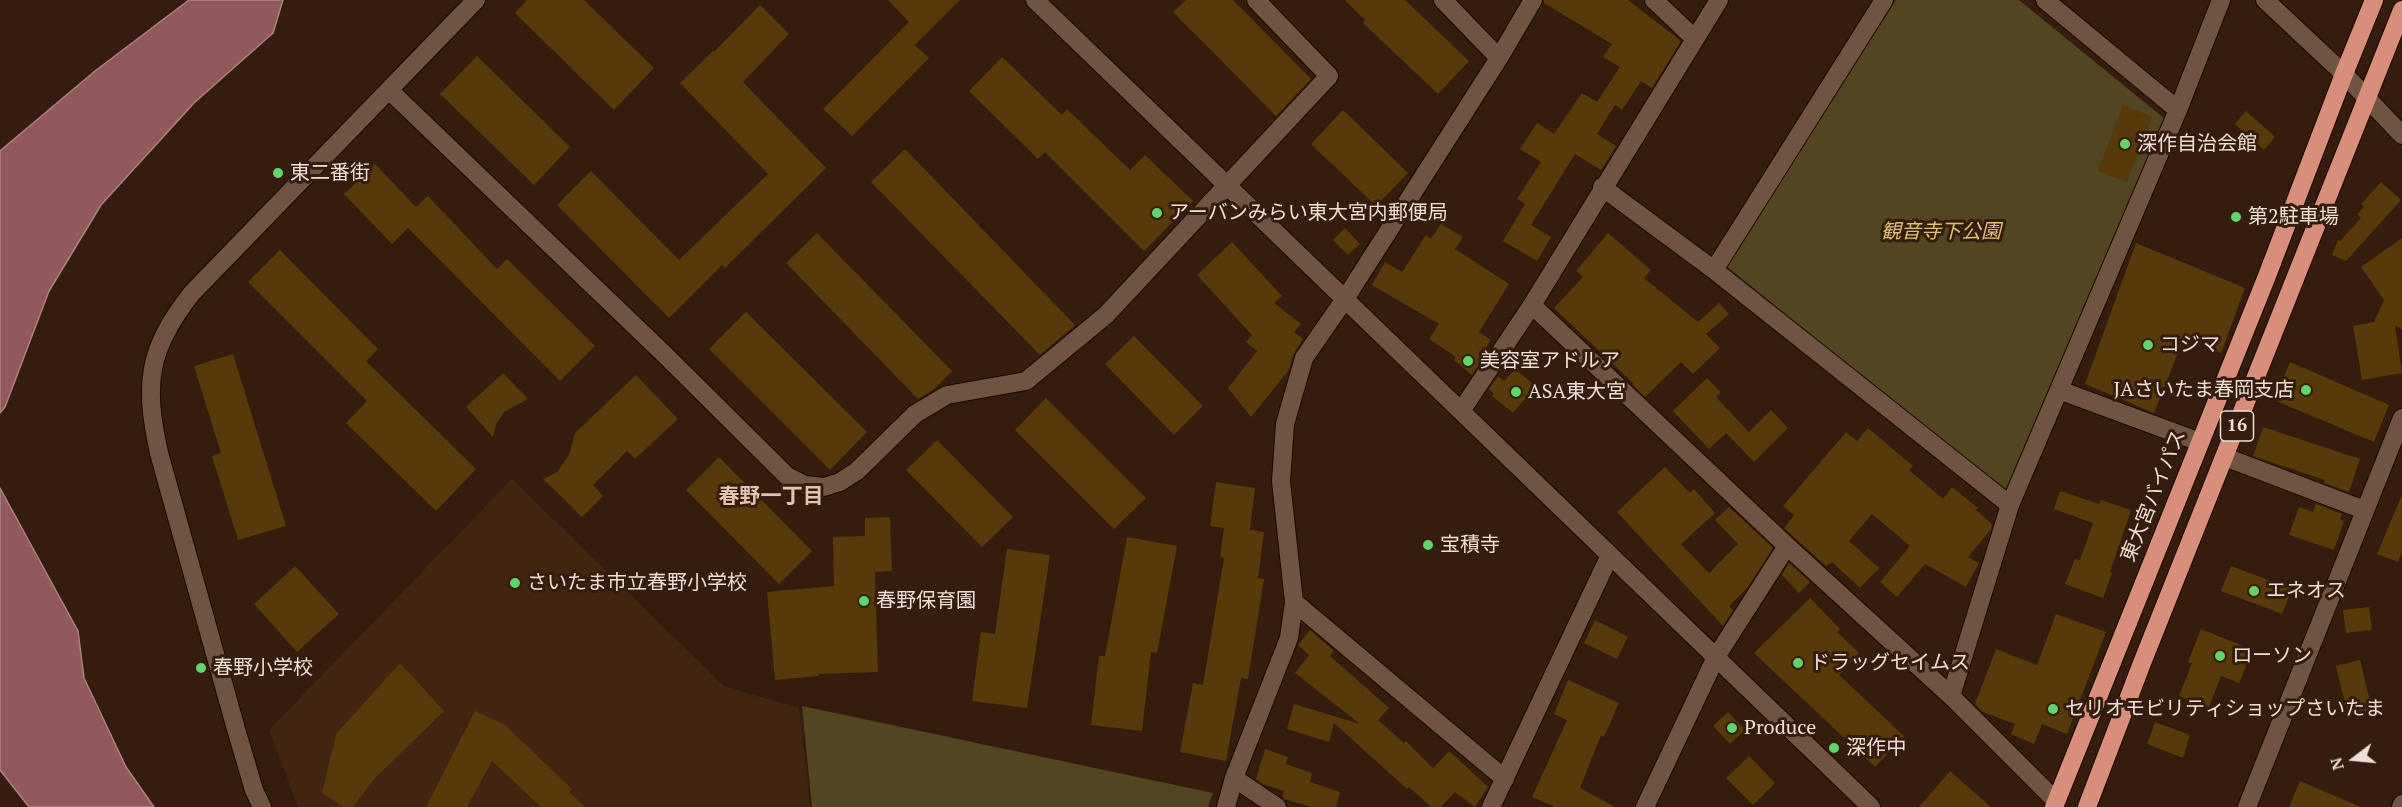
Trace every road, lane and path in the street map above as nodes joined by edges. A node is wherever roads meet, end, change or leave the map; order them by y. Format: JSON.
{"nodes":[{"id":1,"x":476,"y":0,"type":"edge"},
{"id":2,"x":1035,"y":0,"type":"edge"},
{"id":3,"x":1256,"y":0,"type":"edge"},
{"id":4,"x":1443,"y":0,"type":"edge"},
{"id":5,"x":1533,"y":0,"type":"edge"},
{"id":6,"x":1654,"y":0,"type":"edge"},
{"id":7,"x":1719,"y":0,"type":"edge"},
{"id":8,"x":1884,"y":0,"type":"edge"},
{"id":9,"x":2045,"y":0,"type":"edge"},
{"id":10,"x":2221,"y":0,"type":"edge"},
{"id":11,"x":2265,"y":0,"type":"edge"},
{"id":12,"x":2374,"y":0,"type":"edge"},
{"id":13,"x":2402,"y":10,"type":"edge"},
{"id":14,"x":1694,"y":38,"type":"junction"},
{"id":15,"x":1499,"y":58,"type":"junction"},
{"id":16,"x":2344,"y":74,"type":"junction"},
{"id":17,"x":389,"y":90,"type":"junction"},
{"id":18,"x":2366,"y":99,"type":"junction"},
{"id":19,"x":2178,"y":110,"type":"junction"},
{"id":20,"x":2402,"y":135,"type":"edge"},
{"id":21,"x":1226,"y":184,"type":"junction"},
{"id":22,"x":1602,"y":187,"type":"junction"},
{"id":23,"x":1714,"y":270,"type":"junction"},
{"id":24,"x":1345,"y":299,"type":"junction"},
{"id":25,"x":1532,"y":305,"type":"junction"},
{"id":26,"x":2059,"y":390,"type":"junction"},
{"id":27,"x":1461,"y":411,"type":"junction"},
{"id":28,"x":2402,"y":417,"type":"edge"},
{"id":29,"x":2200,"y":442,"type":"junction"},
{"id":30,"x":2225,"y":457,"type":"junction"},
{"id":31,"x":2010,"y":505,"type":"junction"},
{"id":32,"x":2364,"y":510,"type":"junction"},
{"id":33,"x":1787,"y":546,"type":"junction"},
{"id":34,"x":1610,"y":555,"type":"junction"},
{"id":35,"x":1293,"y":602,"type":"junction"},
{"id":36,"x":1716,"y":657,"type":"junction"},
{"id":37,"x":1951,"y":696,"type":"junction"},
{"id":38,"x":1234,"y":778,"type":"junction"},
{"id":39,"x":1505,"y":779,"type":"junction"},
{"id":40,"x":2055,"y":804,"type":"edge"},
{"id":41,"x":2090,"y":805,"type":"edge"},
{"id":42,"x":262,"y":807,"type":"edge"},
{"id":43,"x":1226,"y":807,"type":"edge"},
{"id":44,"x":1277,"y":807,"type":"edge"},
{"id":45,"x":1491,"y":807,"type":"edge"},
{"id":46,"x":1645,"y":807,"type":"edge"},
{"id":47,"x":1871,"y":807,"type":"edge"},
{"id":48,"x":2247,"y":807,"type":"edge"}],
"edges":[{"from":1,"to":17,"type":"street"},
{"from":2,"to":21,"type":"street"},
{"from":3,"to":21,"type":"street"},
{"from":4,"to":15,"type":"street"},
{"from":5,"to":15,"type":"street"},
{"from":6,"to":14,"type":"street"},
{"from":7,"to":14,"type":"street"},
{"from":8,"to":23,"type":"street"},
{"from":9,"to":19,"type":"street"},
{"from":10,"to":19,"type":"street"},
{"from":11,"to":16,"type":"street"},
{"from":12,"to":16,"type":"highway","name":"東大宮バイパス","number":"16"},
{"from":13,"to":18,"type":"highway","number":"16"},
{"from":14,"to":22,"type":"street"},
{"from":15,"to":24,"type":"street"},
{"from":16,"to":18,"type":"street"},
{"from":16,"to":29,"type":"highway","name":"東大宮バイパス","number":"16"},
{"from":17,"to":21,"type":"street"},
{"from":17,"to":42,"type":"street"},
{"from":18,"to":20,"type":"street"},
{"from":18,"to":30,"type":"highway","number":"16"},
{"from":19,"to":26,"type":"street"},
{"from":21,"to":24,"type":"street"},
{"from":22,"to":23,"type":"street"},
{"from":22,"to":25,"type":"street"},
{"from":23,"to":31,"type":"street"},
{"from":24,"to":27,"type":"street"},
{"from":24,"to":35,"type":"street"},
{"from":25,"to":27,"type":"street"},
{"from":25,"to":33,"type":"street"},
{"from":26,"to":29,"type":"street"},
{"from":26,"to":31,"type":"street"},
{"from":27,"to":34,"type":"street"},
{"from":28,"to":32,"type":"street"},
{"from":29,"to":40,"type":"highway","name":"東大宮バイパス","number":"16"},
{"from":30,"to":32,"type":"street"},
{"from":30,"to":41,"type":"highway","number":"16"},
{"from":31,"to":37,"type":"street"},
{"from":32,"to":48,"type":"street"},
{"from":33,"to":36,"type":"street"},
{"from":33,"to":37,"type":"street"},
{"from":34,"to":36,"type":"street"},
{"from":34,"to":39,"type":"street"},
{"from":35,"to":38,"type":"street"},
{"from":35,"to":39,"type":"street"},
{"from":36,"to":46,"type":"street"},
{"from":36,"to":47,"type":"street"},
{"from":37,"to":40,"type":"street"},
{"from":38,"to":43,"type":"street"},
{"from":38,"to":44,"type":"street"},
{"from":39,"to":45,"type":"street"}]}
